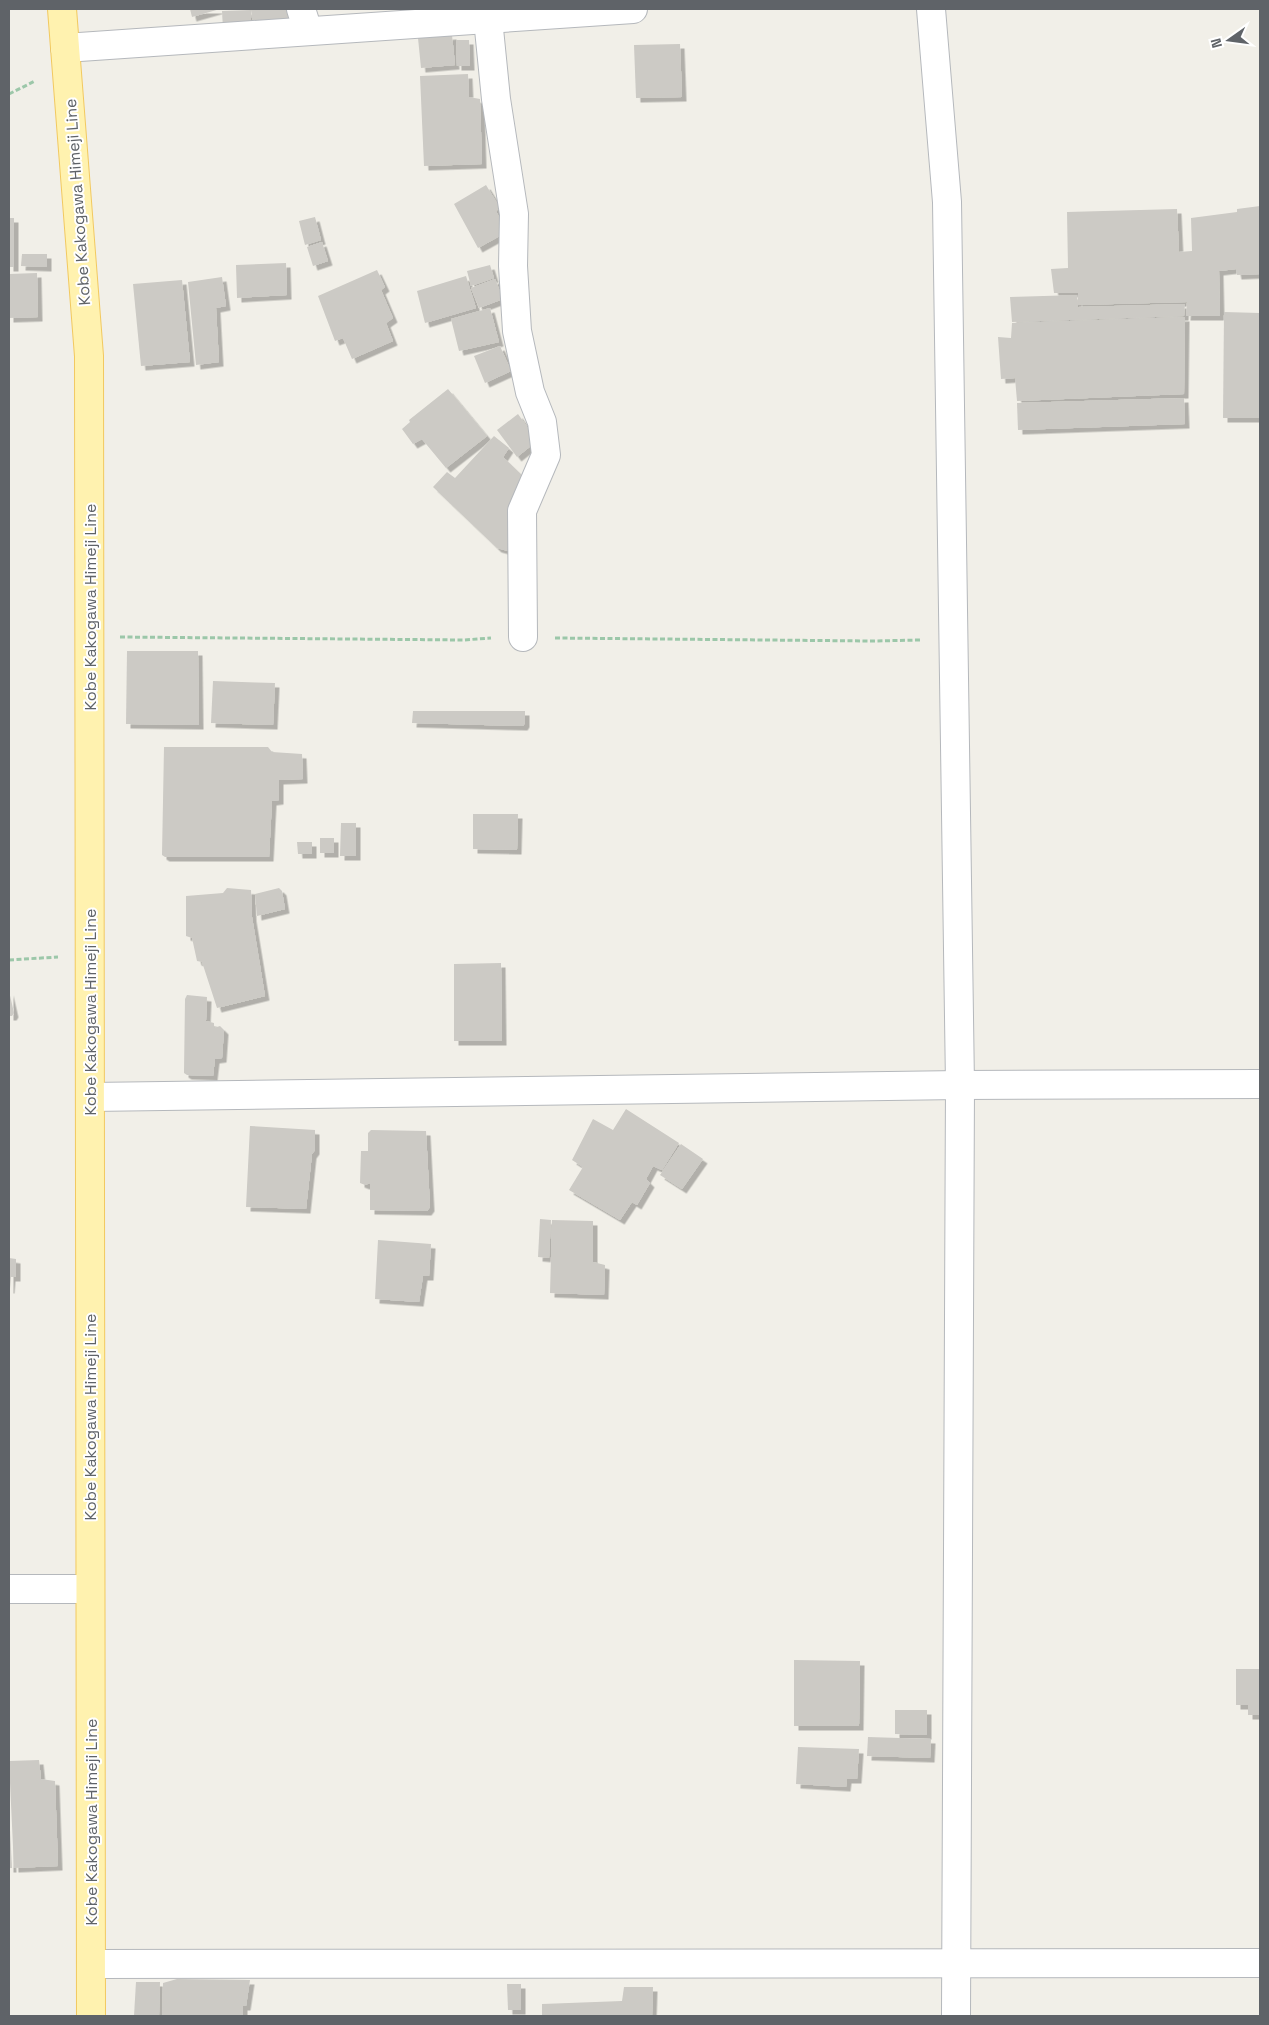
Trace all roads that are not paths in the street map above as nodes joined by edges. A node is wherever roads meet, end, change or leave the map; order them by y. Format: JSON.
{"nodes":[{"id":1,"x":62,"y":9,"type":"edge"},
{"id":2,"x":633,"y":9,"type":"edge"},
{"id":3,"x":931,"y":9,"type":"edge"},
{"id":4,"x":488,"y":19,"type":"junction"},
{"id":5,"x":305,"y":20,"type":"edge"},
{"id":6,"x":65,"y":48,"type":"junction"},
{"id":7,"x":523,"y":637,"type":"dead end"},
{"id":8,"x":1260,"y":1084,"type":"edge"},
{"id":9,"x":960,"y":1085,"type":"junction"},
{"id":10,"x":90,"y":1097,"type":"junction"},
{"id":11,"x":9,"y":1589,"type":"edge"},
{"id":12,"x":90,"y":1589,"type":"junction"},
{"id":13,"x":91,"y":1964,"type":"junction"},
{"id":14,"x":1260,"y":1964,"type":"edge"},
{"id":15,"x":955,"y":1965,"type":"junction"},
{"id":16,"x":91,"y":2016,"type":"edge"},
{"id":17,"x":956,"y":2016,"type":"edge"}],
"edges":[{"from":1,"to":6,"type":"main road","name":"Kobe Kakogawa Himeji Line"},
{"from":2,"to":4,"type":"street"},
{"from":3,"to":9,"type":"street"},
{"from":4,"to":5,"type":"street"},
{"from":4,"to":7,"type":"street"},
{"from":5,"to":6,"type":"street"},
{"from":6,"to":10,"type":"main road","name":"Kobe Kakogawa Himeji Line"},
{"from":8,"to":9,"type":"street"},
{"from":9,"to":10,"type":"street"},
{"from":9,"to":15,"type":"street"},
{"from":10,"to":12,"type":"main road","name":"Kobe Kakogawa Himeji Line"},
{"from":11,"to":12,"type":"street"},
{"from":12,"to":13,"type":"main road","name":"Kobe Kakogawa Himeji Line"},
{"from":13,"to":15,"type":"street"},
{"from":13,"to":16,"type":"main road","name":"Kobe Kakogawa Himeji Line"},
{"from":14,"to":15,"type":"street"},
{"from":15,"to":17,"type":"street"}]}
